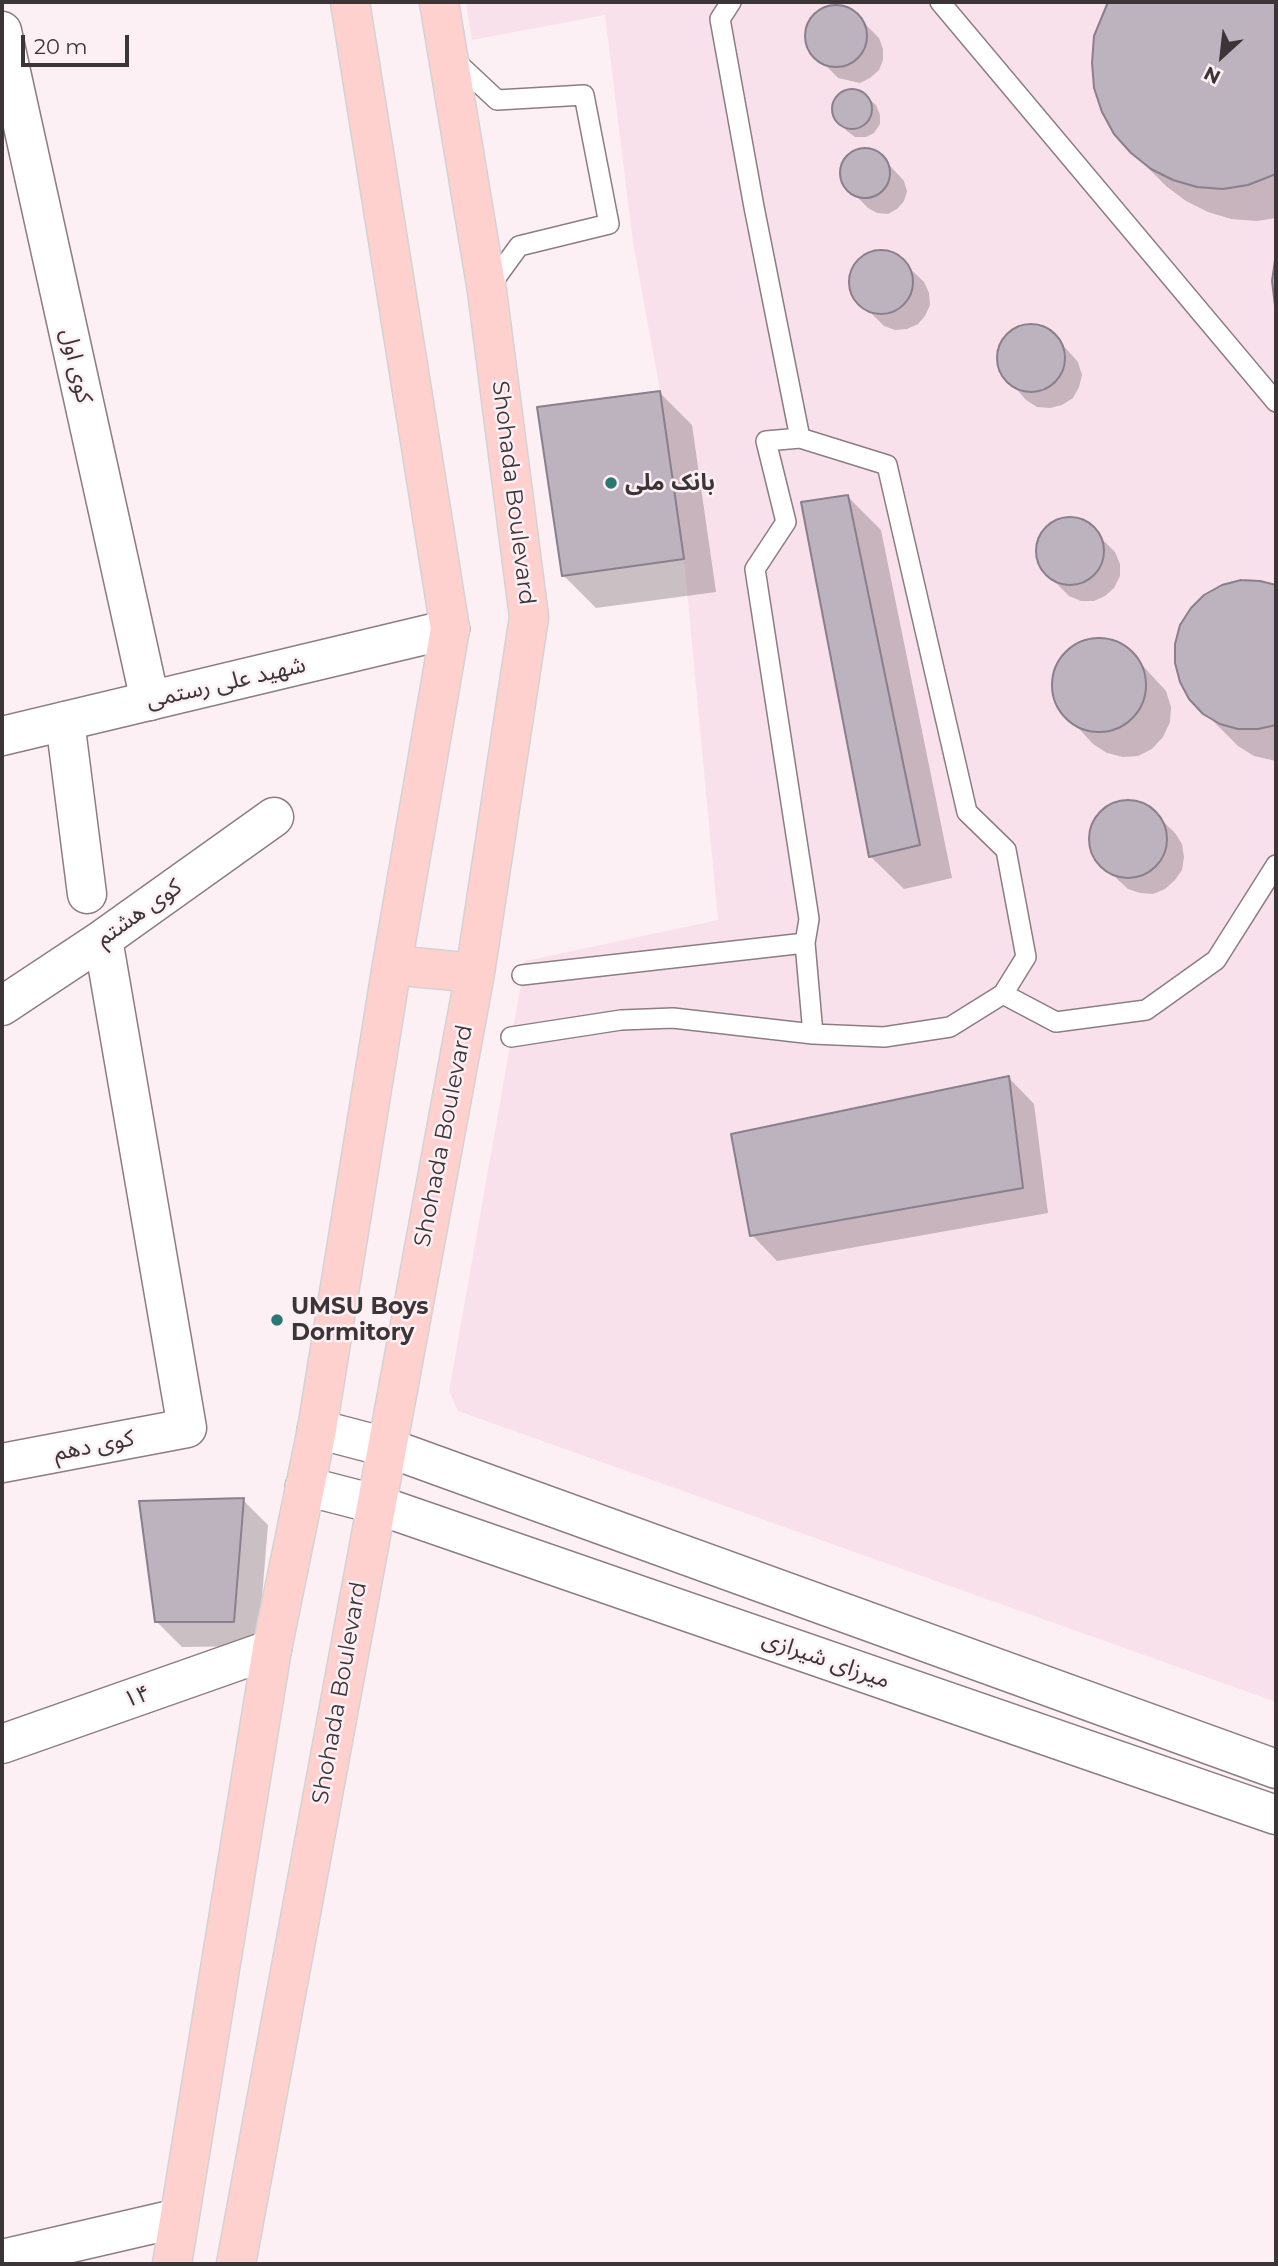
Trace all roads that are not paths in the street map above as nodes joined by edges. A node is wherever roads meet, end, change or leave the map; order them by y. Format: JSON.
{"nodes":[{"id":1,"x":350,"y":2,"type":"edge"},
{"id":2,"x":439,"y":2,"type":"edge"},
{"id":3,"x":731,"y":2,"type":"edge"},
{"id":4,"x":940,"y":2,"type":"edge"},
{"id":5,"x":2,"y":31,"type":"edge"},
{"id":6,"x":449,"y":55,"type":"junction"},
{"id":7,"x":487,"y":291,"type":"junction"},
{"id":8,"x":1276,"y":402,"type":"edge"},
{"id":9,"x":800,"y":438,"type":"junction"},
{"id":10,"x":450,"y":629,"type":"junction"},
{"id":11,"x":150,"y":701,"type":"junction"},
{"id":12,"x":65,"y":721,"type":"junction"},
{"id":13,"x":2,"y":736,"type":"edge"},
{"id":14,"x":274,"y":817,"type":"dead end"},
{"id":15,"x":1276,"y":865,"type":"edge"},
{"id":16,"x":87,"y":894,"type":"dead end"},
{"id":17,"x":103,"y":939,"type":"junction"},
{"id":18,"x":805,"y":943,"type":"junction"},
{"id":19,"x":392,"y":965,"type":"junction"},
{"id":20,"x":475,"y":973,"type":"junction"},
{"id":21,"x":522,"y":975,"type":"dead end"},
{"id":22,"x":1003,"y":994,"type":"junction"},
{"id":23,"x":2,"y":1006,"type":"edge"},
{"id":24,"x":813,"y":1034,"type":"junction"},
{"id":25,"x":511,"y":1037,"type":"dead end"},
{"id":26,"x":317,"y":1429,"type":"junction"},
{"id":27,"x":386,"y":1447,"type":"junction"},
{"id":28,"x":2,"y":1463,"type":"edge"},
{"id":29,"x":305,"y":1486,"type":"junction"},
{"id":30,"x":375,"y":1504,"type":"junction"},
{"id":31,"x":272,"y":1649,"type":"junction"},
{"id":32,"x":2,"y":1744,"type":"edge"},
{"id":33,"x":1276,"y":1769,"type":"edge"},
{"id":34,"x":1276,"y":1815,"type":"edge"},
{"id":35,"x":179,"y":2218,"type":"junction"},
{"id":36,"x":2,"y":2259,"type":"edge"},
{"id":37,"x":172,"y":2264,"type":"edge"},
{"id":38,"x":236,"y":2264,"type":"edge"}],
"edges":[{"from":1,"to":10,"type":"main road"},
{"from":2,"to":6,"type":"main road","name":"Shohada Boulevard"},
{"from":3,"to":9,"type":"lane"},
{"from":4,"to":8,"type":"lane"},
{"from":5,"to":11,"type":"main road","name":"کوی اول"},
{"from":6,"to":7,"type":"main road","name":"Shohada Boulevard"},
{"from":6,"to":7,"type":"lane"},
{"from":7,"to":20,"type":"main road","name":"Shohada Boulevard"},
{"from":9,"to":18,"type":"lane"},
{"from":9,"to":22,"type":"lane"},
{"from":10,"to":11,"type":"main road","name":"شهید علی رستمی"},
{"from":10,"to":19,"type":"main road"},
{"from":11,"to":12,"type":"main road","name":"شهید علی رستمی"},
{"from":12,"to":13,"type":"main road","name":"شهید علی رستمی"},
{"from":12,"to":16,"type":"main road"},
{"from":14,"to":17,"type":"main road","name":"کوی هشتم"},
{"from":15,"to":22,"type":"lane"},
{"from":17,"to":23,"type":"main road","name":"کوی هشتم"},
{"from":17,"to":28,"type":"main road","name":"کوی دهم"},
{"from":18,"to":21,"type":"lane"},
{"from":18,"to":24,"type":"lane"},
{"from":19,"to":20,"type":"main road"},
{"from":19,"to":26,"type":"main road"},
{"from":20,"to":27,"type":"main road","name":"Shohada Boulevard"},
{"from":22,"to":24,"type":"lane"},
{"from":24,"to":25,"type":"lane"},
{"from":26,"to":27,"type":"main road"},
{"from":26,"to":29,"type":"main road"},
{"from":27,"to":30,"type":"main road","name":"Shohada Boulevard"},
{"from":27,"to":33,"type":"main road"},
{"from":29,"to":30,"type":"main road","name":"میرزای شیرازی"},
{"from":29,"to":31,"type":"main road"},
{"from":30,"to":34,"type":"main road","name":"میرزای شیرازی"},
{"from":30,"to":38,"type":"main road","name":"Shohada Boulevard"},
{"from":31,"to":32,"type":"main road","name":"۱۴"},
{"from":31,"to":35,"type":"main road"},
{"from":35,"to":36,"type":"main road"},
{"from":35,"to":37,"type":"main road"}]}
